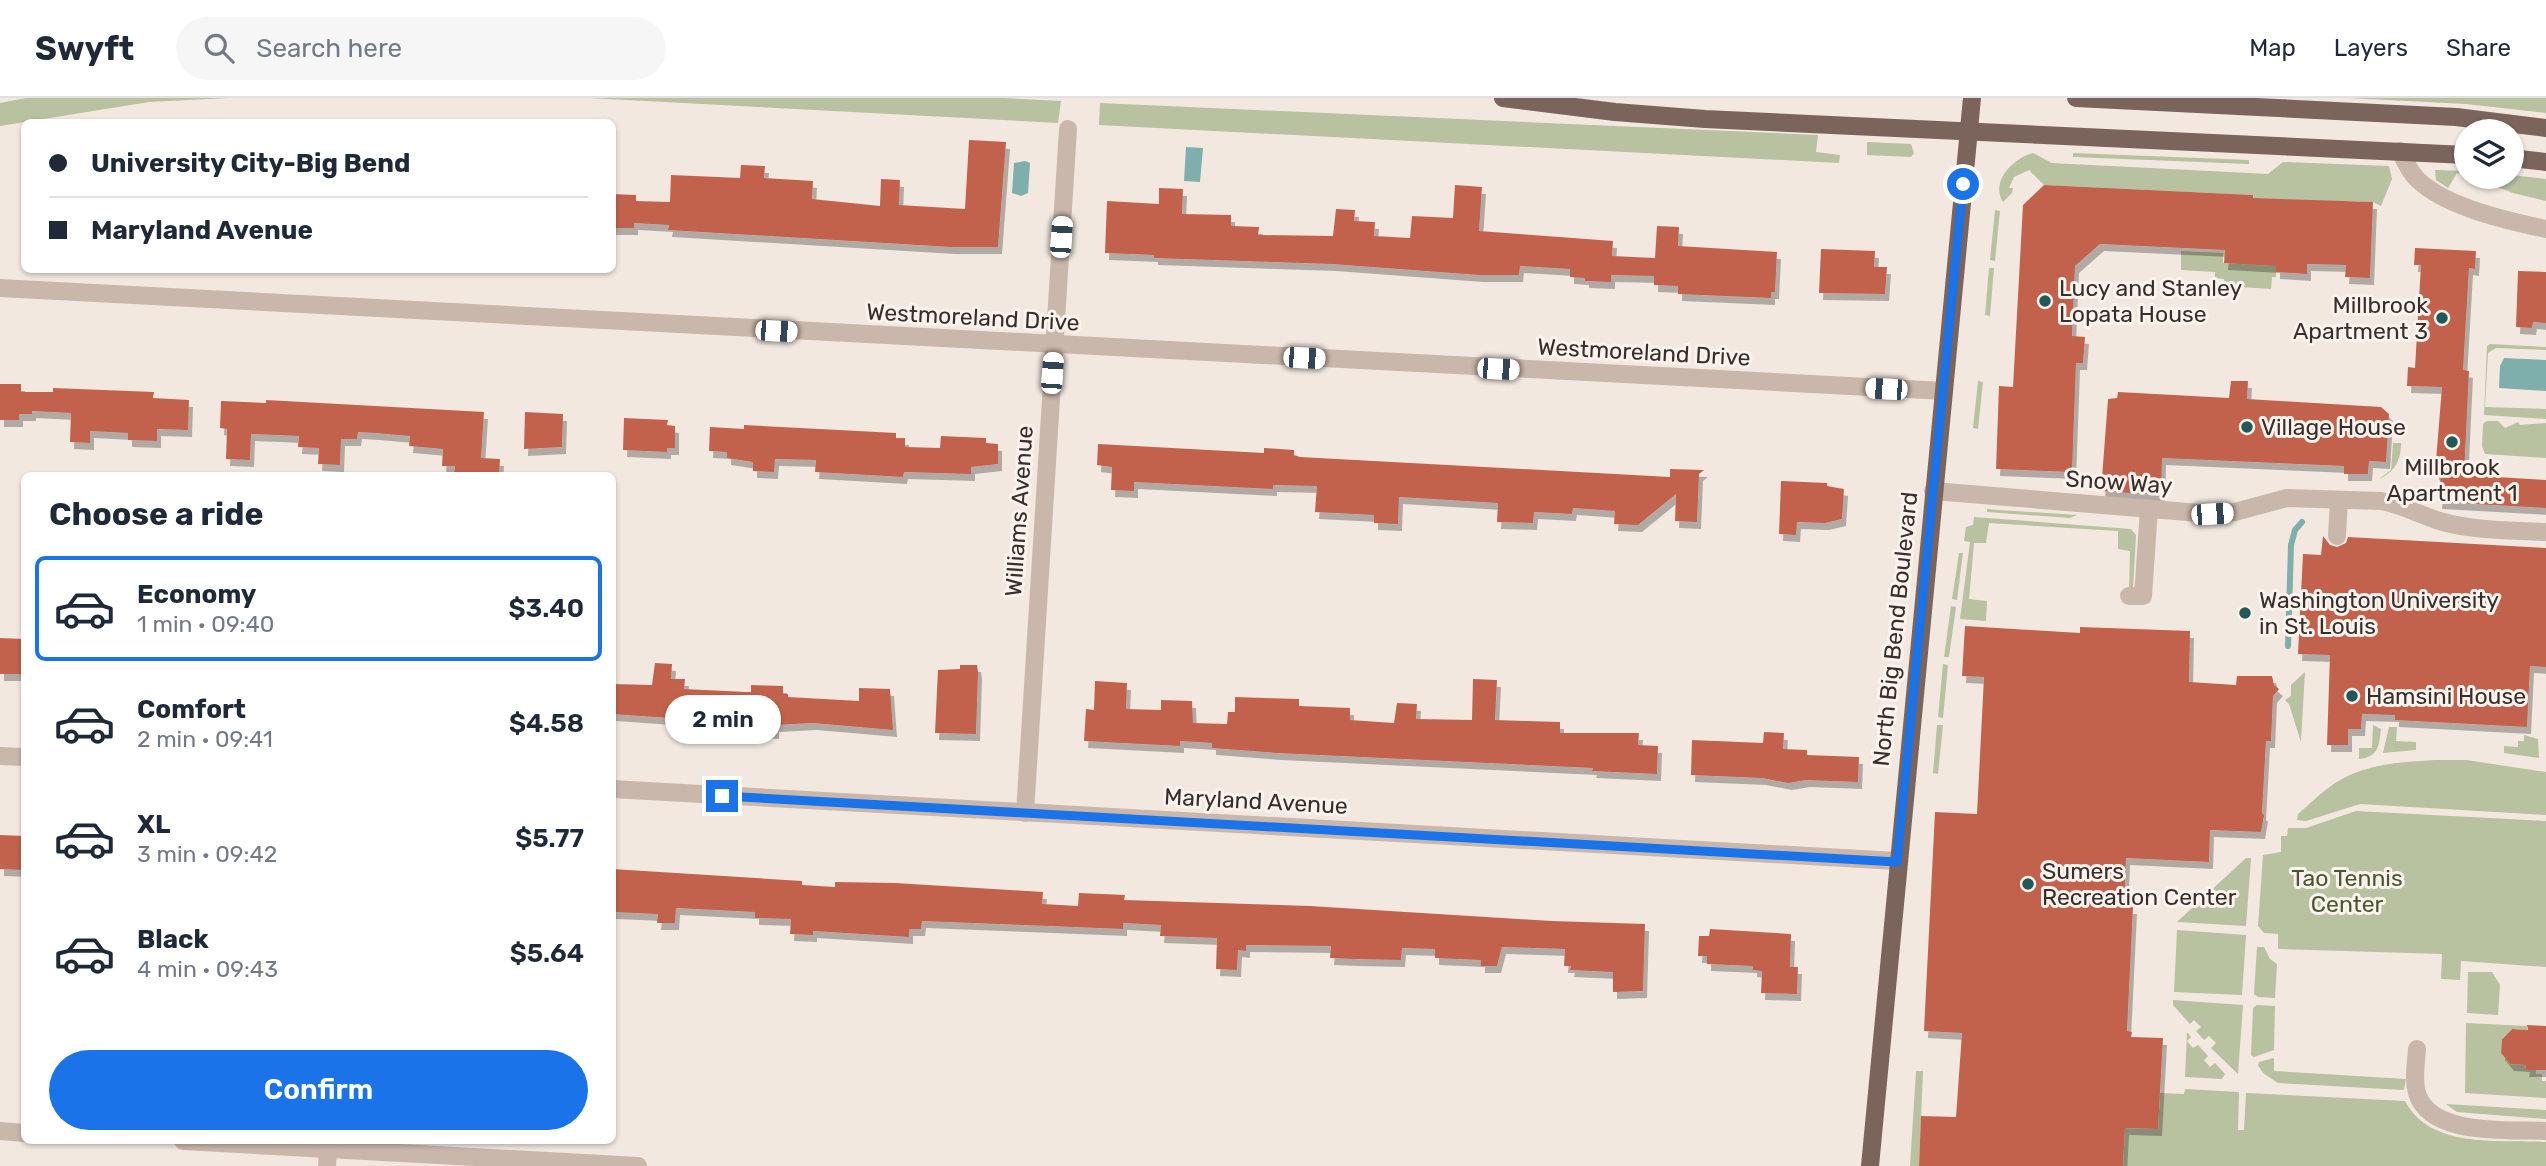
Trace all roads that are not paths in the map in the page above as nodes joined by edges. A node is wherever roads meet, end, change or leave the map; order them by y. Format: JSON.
{"nodes":[{"id":1,"x":1503,"y":98,"type":"edge"},
{"id":2,"x":1972,"y":98,"type":"edge"},
{"id":3,"x":2076,"y":98,"type":"edge"},
{"id":4,"x":2546,"y":128,"type":"edge"},
{"id":5,"x":1068,"y":129,"type":"dead end"},
{"id":6,"x":1969,"y":130,"type":"junction"},
{"id":7,"x":2400,"y":151,"type":"junction"},
{"id":8,"x":2454,"y":154,"type":"edge"},
{"id":9,"x":2524,"y":160,"type":"edge"},
{"id":10,"x":2546,"y":162,"type":"edge"},
{"id":11,"x":2546,"y":229,"type":"edge"},
{"id":12,"x":0,"y":288,"type":"edge"},
{"id":13,"x":1054,"y":345,"type":"junction"},
{"id":14,"x":1944,"y":391,"type":"junction"},
{"id":15,"x":1933,"y":491,"type":"junction"},
{"id":16,"x":2339,"y":500,"type":"junction"},
{"id":17,"x":2149,"y":509,"type":"junction"},
{"id":18,"x":2546,"y":532,"type":"edge"},
{"id":19,"x":2337,"y":537,"type":"dead end"},
{"id":20,"x":2129,"y":596,"type":"dead end"},
{"id":21,"x":0,"y":756,"type":"edge"},
{"id":22,"x":21,"y":757,"type":"edge"},
{"id":23,"x":616,"y":789,"type":"edge"},
{"id":24,"x":1025,"y":813,"type":"junction"},
{"id":25,"x":1897,"y":862,"type":"junction"},
{"id":26,"x":2417,"y":1049,"type":"dead end"},
{"id":27,"x":0,"y":1131,"type":"edge"},
{"id":28,"x":2546,"y":1131,"type":"edge"},
{"id":29,"x":21,"y":1133,"type":"edge"},
{"id":30,"x":268,"y":1144,"type":"edge"},
{"id":31,"x":327,"y":1157,"type":"edge"},
{"id":32,"x":638,"y":1166,"type":"edge"},
{"id":33,"x":1870,"y":1166,"type":"edge"}],
"edges":[{"from":1,"to":6,"type":"main road"},
{"from":2,"to":6,"type":"main road","name":"North Big Bend Boulevard"},
{"from":3,"to":4,"type":"main road"},
{"from":5,"to":13,"type":"street","name":"Williams Avenue"},
{"from":6,"to":7,"type":"main road"},
{"from":6,"to":14,"type":"main road","name":"North Big Bend Boulevard"},
{"from":7,"to":8,"type":"main road"},
{"from":7,"to":11,"type":"street"},
{"from":9,"to":10,"type":"main road"},
{"from":12,"to":13,"type":"street","name":"Westmoreland Drive"},
{"from":13,"to":14,"type":"street","name":"Westmoreland Drive"},
{"from":13,"to":24,"type":"street","name":"Williams Avenue"},
{"from":14,"to":15,"type":"main road","name":"North Big Bend Boulevard"},
{"from":15,"to":17,"type":"street","name":"Snow Way"},
{"from":15,"to":25,"type":"main road","name":"North Big Bend Boulevard"},
{"from":16,"to":17,"type":"street","name":"Snow Way"},
{"from":16,"to":18,"type":"street","name":"Snow Way"},
{"from":16,"to":19,"type":"street"},
{"from":17,"to":20,"type":"street"},
{"from":21,"to":22,"type":"street"},
{"from":23,"to":24,"type":"street","name":"Maryland Avenue"},
{"from":24,"to":25,"type":"street","name":"Maryland Avenue"},
{"from":25,"to":33,"type":"main road","name":"North Big Bend Boulevard"},
{"from":26,"to":28,"type":"street"},
{"from":27,"to":29,"type":"street"},
{"from":30,"to":31,"type":"street"},
{"from":31,"to":32,"type":"street"}]}
